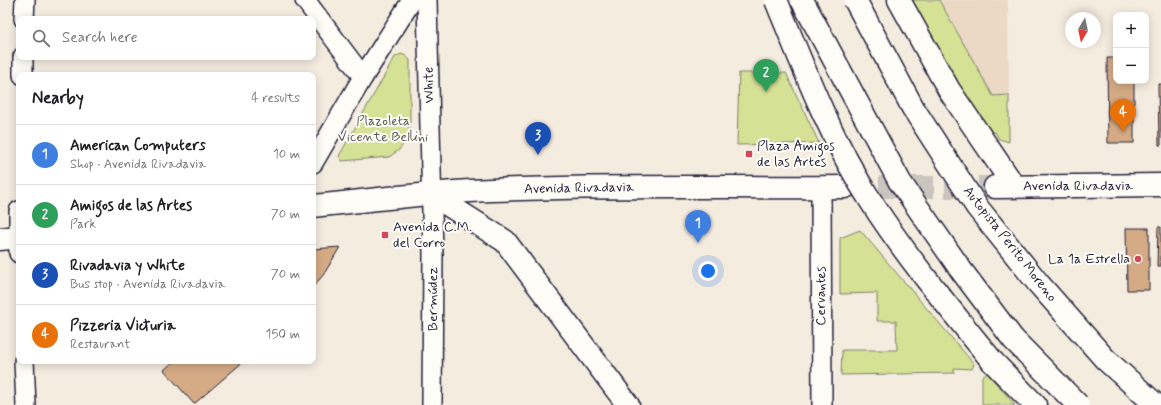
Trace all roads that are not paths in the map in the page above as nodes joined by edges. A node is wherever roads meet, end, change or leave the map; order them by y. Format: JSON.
{"nodes":[{"id":1,"x":24,"y":0,"type":"edge"},
{"id":2,"x":305,"y":0,"type":"edge"},
{"id":3,"x":412,"y":0,"type":"edge"},
{"id":4,"x":427,"y":0,"type":"edge"},
{"id":5,"x":776,"y":0,"type":"edge"},
{"id":6,"x":802,"y":0,"type":"edge"},
{"id":7,"x":855,"y":0,"type":"edge"},
{"id":8,"x":899,"y":0,"type":"edge"},
{"id":9,"x":24,"y":16,"type":"edge"},
{"id":10,"x":23,"y":60,"type":"edge"},
{"id":11,"x":23,"y":72,"type":"edge"},
{"id":12,"x":363,"y":77,"type":"junction"},
{"id":13,"x":316,"y":158,"type":"edge"},
{"id":14,"x":1161,"y":185,"type":"edge"},
{"id":15,"x":821,"y":188,"type":"junction"},
{"id":16,"x":845,"y":188,"type":"tunnel mouth"},
{"id":17,"x":431,"y":194,"type":"junction"},
{"id":18,"x":316,"y":206,"type":"edge"},
{"id":19,"x":16,"y":230,"type":"edge"},
{"id":20,"x":14,"y":242,"type":"edge"},
{"id":21,"x":24,"y":364,"type":"edge"},
{"id":22,"x":26,"y":405,"type":"edge"},
{"id":23,"x":432,"y":405,"type":"edge"},
{"id":24,"x":628,"y":405,"type":"edge"},
{"id":25,"x":822,"y":405,"type":"edge"},
{"id":26,"x":1035,"y":405,"type":"edge"},
{"id":27,"x":1078,"y":405,"type":"edge"},
{"id":28,"x":1156,"y":405,"type":"edge"}],
"edges":[{"from":1,"to":9,"type":"street"},
{"from":2,"to":12,"type":"street"},
{"from":3,"to":12,"type":"street"},
{"from":4,"to":17,"type":"street","name":"White"},
{"from":5,"to":26,"type":"main road","bridge":true},
{"from":6,"to":27,"type":"main road","bridge":true},
{"from":7,"to":28,"type":"main road","name":"Autopista Perito Moreno","bridge":true},
{"from":8,"to":14,"type":"main road","name":"Avenida Rivadavia"},
{"from":10,"to":11,"type":"street"},
{"from":12,"to":13,"type":"street"},
{"from":15,"to":16,"type":"main road","name":"Avenida Rivadavia"},
{"from":15,"to":17,"type":"main road","name":"Avenida Rivadavia"},
{"from":15,"to":25,"type":"street","name":"Cervantes"},
{"from":17,"to":18,"type":"main road","name":"Avenida Rivadavia"},
{"from":17,"to":23,"type":"street","name":"Bermúdez"},
{"from":17,"to":24,"type":"main road"},
{"from":19,"to":20,"type":"street"},
{"from":21,"to":22,"type":"street"}]}
